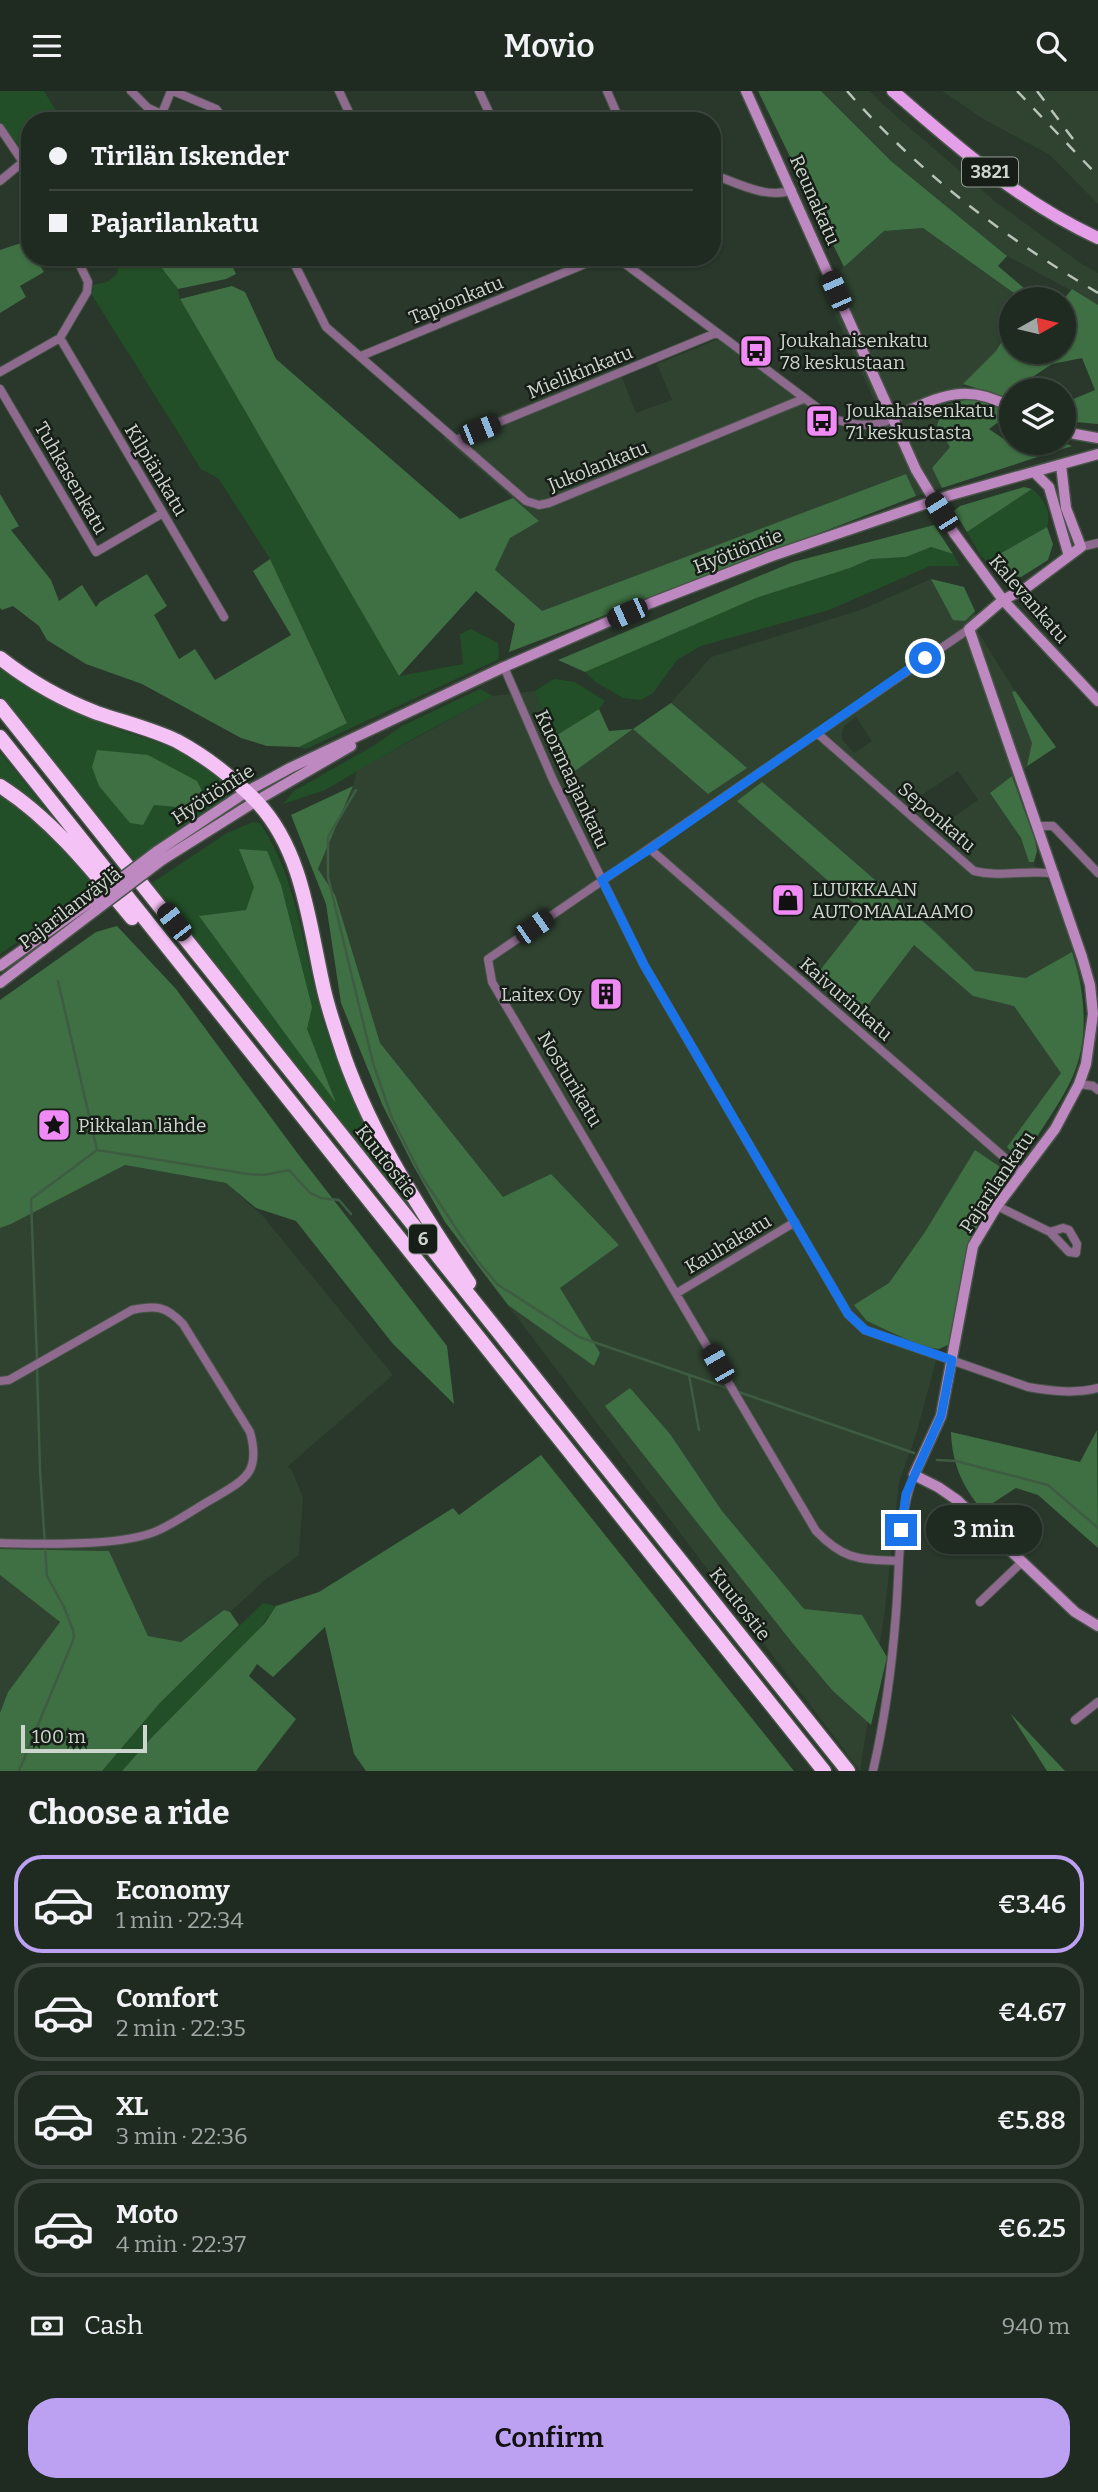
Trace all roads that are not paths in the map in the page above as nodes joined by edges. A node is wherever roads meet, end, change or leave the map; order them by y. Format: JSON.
{"nodes":[{"id":1,"x":131,"y":91,"type":"edge"},
{"id":2,"x":172,"y":91,"type":"edge"},
{"id":3,"x":339,"y":91,"type":"edge"},
{"id":4,"x":479,"y":91,"type":"edge"},
{"id":5,"x":607,"y":91,"type":"edge"},
{"id":6,"x":746,"y":91,"type":"edge"},
{"id":7,"x":893,"y":91,"type":"edge"},
{"id":8,"x":153,"y":112,"type":"edge"},
{"id":9,"x":162,"y":112,"type":"edge"},
{"id":10,"x":218,"y":112,"type":"edge"},
{"id":11,"x":349,"y":112,"type":"edge"},
{"id":12,"x":489,"y":112,"type":"edge"},
{"id":13,"x":616,"y":112,"type":"edge"},
{"id":14,"x":0,"y":128,"type":"edge"},
{"id":15,"x":21,"y":156,"type":"edge"},
{"id":16,"x":21,"y":166,"type":"edge"},
{"id":17,"x":721,"y":177,"type":"edge"},
{"id":18,"x":0,"y":181,"type":"edge"},
{"id":19,"x":792,"y":190,"type":"junction"},
{"id":20,"x":1098,"y":238,"type":"edge"},
{"id":21,"x":80,"y":266,"type":"edge"},
{"id":22,"x":297,"y":266,"type":"edge"},
{"id":23,"x":580,"y":266,"type":"edge"},
{"id":24,"x":628,"y":266,"type":"edge"},
{"id":25,"x":716,"y":333,"type":"junction"},
{"id":26,"x":60,"y":338,"type":"junction"},
{"id":27,"x":361,"y":356,"type":"junction"},
{"id":28,"x":0,"y":372,"type":"edge"},
{"id":29,"x":0,"y":389,"type":"edge"},
{"id":30,"x":803,"y":399,"type":"junction"},
{"id":31,"x":999,"y":402,"type":"edge"},
{"id":32,"x":893,"y":418,"type":"junction"},
{"id":33,"x":1076,"y":434,"type":"edge"},
{"id":34,"x":1098,"y":438,"type":"edge"},
{"id":35,"x":456,"y":440,"type":"junction"},
{"id":36,"x":1098,"y":454,"type":"edge"},
{"id":37,"x":1061,"y":465,"type":"junction"},
{"id":38,"x":1035,"y":473,"type":"junction"},
{"id":39,"x":163,"y":513,"type":"junction"},
{"id":40,"x":1098,"y":543,"type":"edge"},
{"id":41,"x":1081,"y":547,"type":"junction"},
{"id":42,"x":964,"y":549,"type":"joint"},
{"id":43,"x":1069,"y":556,"type":"junction"},
{"id":44,"x":1003,"y":600,"type":"junction"},
{"id":45,"x":224,"y":617,"type":"dead end"},
{"id":46,"x":969,"y":629,"type":"junction"},
{"id":47,"x":0,"y":658,"type":"edge"},
{"id":48,"x":504,"y":667,"type":"junction"},
{"id":49,"x":1098,"y":701,"type":"edge"},
{"id":50,"x":0,"y":706,"type":"edge"},
{"id":51,"x":817,"y":733,"type":"junction"},
{"id":52,"x":0,"y":737,"type":"edge"},
{"id":53,"x":0,"y":786,"type":"edge"},
{"id":54,"x":251,"y":796,"type":"junction"},
{"id":55,"x":1038,"y":826,"type":"junction"},
{"id":56,"x":650,"y":849,"type":"junction"},
{"id":57,"x":159,"y":856,"type":"joint"},
{"id":58,"x":1098,"y":873,"type":"edge"},
{"id":59,"x":1055,"y":874,"type":"junction"},
{"id":60,"x":602,"y":880,"type":"junction"},
{"id":61,"x":93,"y":906,"type":"junction"},
{"id":62,"x":0,"y":966,"type":"edge"},
{"id":63,"x":0,"y":983,"type":"edge"},
{"id":64,"x":1079,"y":1084,"type":"junction"},
{"id":65,"x":1098,"y":1090,"type":"edge"},
{"id":66,"x":1021,"y":1172,"type":"junction"},
{"id":67,"x":352,"y":1179,"type":"junction"},
{"id":68,"x":997,"y":1206,"type":"junction"},
{"id":69,"x":795,"y":1222,"type":"junction"},
{"id":70,"x":1050,"y":1231,"type":"dead end"},
{"id":71,"x":677,"y":1293,"type":"junction"},
{"id":72,"x":952,"y":1360,"type":"junction"},
{"id":73,"x":0,"y":1381,"type":"edge"},
{"id":74,"x":1098,"y":1388,"type":"edge"},
{"id":75,"x":599,"y":1458,"type":"junction"},
{"id":76,"x":914,"y":1475,"type":"junction"},
{"id":77,"x":0,"y":1543,"type":"edge"},
{"id":78,"x":899,"y":1561,"type":"junction"},
{"id":79,"x":1022,"y":1562,"type":"junction"},
{"id":80,"x":980,"y":1602,"type":"dead end"},
{"id":81,"x":1098,"y":1626,"type":"edge"},
{"id":82,"x":1098,"y":1702,"type":"edge"},
{"id":83,"x":1075,"y":1720,"type":"dead end"},
{"id":84,"x":824,"y":1771,"type":"edge"},
{"id":85,"x":848,"y":1771,"type":"edge"},
{"id":86,"x":873,"y":1771,"type":"edge"}],
"edges":[{"from":1,"to":8,"type":"street"},
{"from":2,"to":9,"type":"street"},
{"from":2,"to":10,"type":"street"},
{"from":3,"to":11,"type":"street"},
{"from":4,"to":12,"type":"street"},
{"from":5,"to":13,"type":"street"},
{"from":6,"to":19,"type":"main road","name":"Reunakatu"},
{"from":7,"to":20,"type":"main road","number":"3821"},
{"from":14,"to":15,"type":"street"},
{"from":16,"to":18,"type":"street"},
{"from":17,"to":19,"type":"street"},
{"from":19,"to":32,"type":"main road","name":"Reunakatu"},
{"from":21,"to":26,"type":"street"},
{"from":22,"to":27,"type":"street","name":"Jukolankatu"},
{"from":23,"to":27,"type":"street","name":"Tapionkatu"},
{"from":24,"to":25,"type":"street"},
{"from":25,"to":30,"type":"street"},
{"from":25,"to":35,"type":"street","name":"Mielikinkatu"},
{"from":26,"to":28,"type":"street"},
{"from":26,"to":39,"type":"street","name":"Kilpiänkatu"},
{"from":27,"to":35,"type":"street","name":"Jukolankatu"},
{"from":29,"to":39,"type":"street","name":"Tuhkasenkatu"},
{"from":30,"to":32,"type":"street"},
{"from":30,"to":35,"type":"street","name":"Jukolankatu"},
{"from":31,"to":32,"type":"main road"},
{"from":32,"to":42,"type":"main road","name":"Reunakatu","bridge":true},
{"from":33,"to":34,"type":"main road"},
{"from":36,"to":37,"type":"main road","name":"Hyötiöntie"},
{"from":37,"to":38,"type":"main road","name":"Hyötiöntie"},
{"from":37,"to":41,"type":"main road"},
{"from":38,"to":43,"type":"main road"},
{"from":38,"to":48,"type":"main road","name":"Hyötiöntie"},
{"from":39,"to":45,"type":"street","name":"Kilpiänkatu"},
{"from":40,"to":41,"type":"street"},
{"from":41,"to":43,"type":"main road","name":"Nosturikatu"},
{"from":42,"to":44,"type":"main road","name":"Kalevankatu"},
{"from":43,"to":44,"type":"main road","name":"Nosturikatu"},
{"from":44,"to":46,"type":"main road","name":"Nosturikatu"},
{"from":44,"to":49,"type":"main road","name":"Kalevankatu"},
{"from":46,"to":51,"type":"street","name":"Nosturikatu"},
{"from":46,"to":55,"type":"main road","name":"Pajarilankatu"},
{"from":47,"to":54,"type":"highway"},
{"from":48,"to":54,"type":"main road","name":"Hyötiöntie"},
{"from":48,"to":60,"type":"street","name":"Kuormaajankatu"},
{"from":50,"to":75,"type":"highway","name":"Kuutostie","number":"6"},
{"from":51,"to":56,"type":"street","name":"Nosturikatu"},
{"from":51,"to":59,"type":"street","name":"Seponkatu"},
{"from":52,"to":67,"type":"highway","name":"Kuutostie","number":"6"},
{"from":53,"to":67,"type":"highway"},
{"from":54,"to":57,"type":"main road","name":"Hyötiöntie"},
{"from":54,"to":75,"type":"highway"},
{"from":55,"to":58,"type":"street"},
{"from":55,"to":59,"type":"main road","name":"Pajarilankatu"},
{"from":56,"to":60,"type":"street","name":"Nosturikatu"},
{"from":56,"to":66,"type":"street","name":"Kaivurinkatu"},
{"from":57,"to":61,"type":"main road","name":"Pajarilanväylä","bridge":true},
{"from":59,"to":64,"type":"main road","name":"Pajarilankatu"},
{"from":60,"to":69,"type":"street","name":"Kuormaajankatu"},
{"from":60,"to":71,"type":"street","name":"Nosturikatu"},
{"from":61,"to":62,"type":"main road","name":"Pajarilanväylä"},
{"from":61,"to":63,"type":"main road","name":"Pajarilanväylä"},
{"from":64,"to":65,"type":"street"},
{"from":64,"to":66,"type":"main road","name":"Pajarilankatu"},
{"from":66,"to":68,"type":"main road","name":"Pajarilankatu"},
{"from":67,"to":84,"type":"highway","name":"Kuutostie","number":"6"},
{"from":68,"to":70,"type":"street"},
{"from":68,"to":72,"type":"main road","name":"Pajarilankatu"},
{"from":69,"to":71,"type":"street","name":"Kauhakatu"},
{"from":69,"to":72,"type":"street","name":"Kuormaajankatu"},
{"from":71,"to":78,"type":"street","name":"Nosturikatu"},
{"from":72,"to":74,"type":"street","name":"Kuormaajankatu"},
{"from":72,"to":76,"type":"main road","name":"Pajarilankatu"},
{"from":73,"to":77,"type":"street"},
{"from":75,"to":85,"type":"highway","name":"Kuutostie","number":"6"},
{"from":76,"to":78,"type":"street","name":"Pajarilankatu"},
{"from":76,"to":79,"type":"main road"},
{"from":78,"to":86,"type":"street","name":"Pajarilankatu"},
{"from":79,"to":80,"type":"street"},
{"from":79,"to":81,"type":"main road"},
{"from":82,"to":83,"type":"street"}]}
